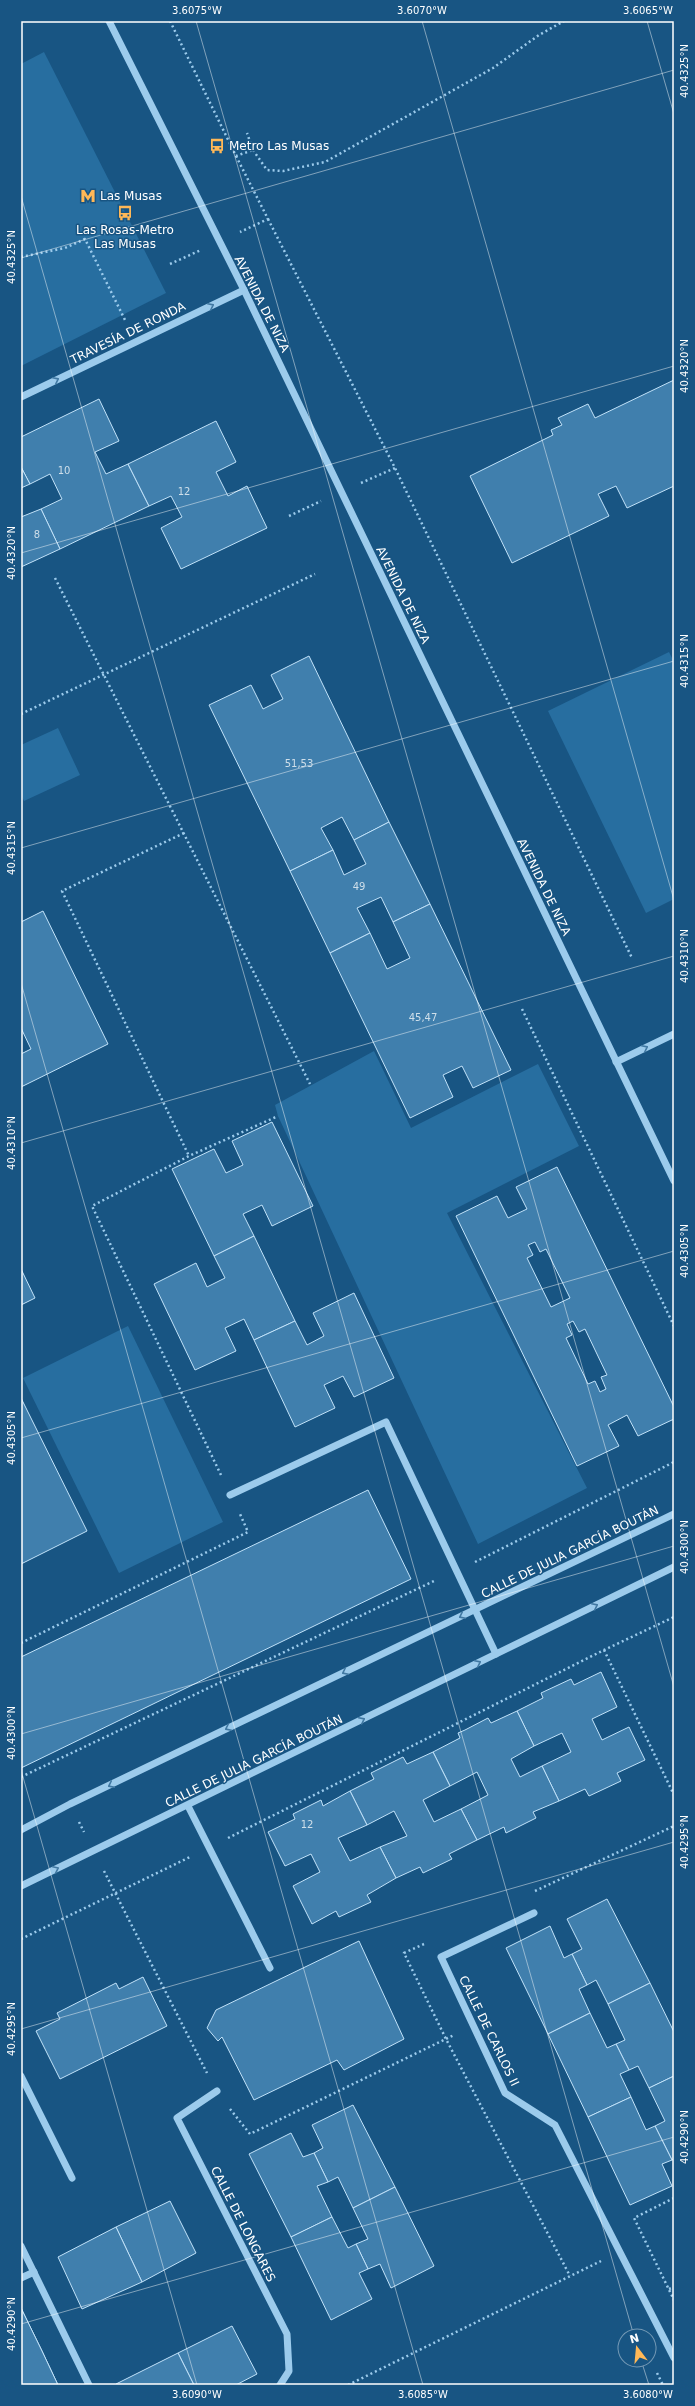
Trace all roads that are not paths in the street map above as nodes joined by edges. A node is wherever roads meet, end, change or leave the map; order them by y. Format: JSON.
{"nodes":[{"id":1,"x":109,"y":21,"type":"edge"},
{"id":2,"x":244,"y":290,"type":"junction"},
{"id":3,"x":21,"y":397,"type":"edge"},
{"id":4,"x":674,"y":1034,"type":"edge"},
{"id":5,"x":616,"y":1062,"type":"junction"},
{"id":6,"x":674,"y":1181,"type":"edge"},
{"id":7,"x":230,"y":1495,"type":"road end"},
{"id":8,"x":674,"y":1514,"type":"edge"},
{"id":9,"x":674,"y":1567,"type":"edge"},
{"id":10,"x":475,"y":1609,"type":"junction"},
{"id":11,"x":496,"y":1654,"type":"junction"},
{"id":12,"x":188,"y":1806,"type":"junction"},
{"id":13,"x":21,"y":1830,"type":"edge"},
{"id":14,"x":21,"y":1886,"type":"edge"},
{"id":15,"x":534,"y":1913,"type":"dead end"},
{"id":16,"x":270,"y":1968,"type":"dead end"},
{"id":17,"x":21,"y":2076,"type":"edge"},
{"id":18,"x":24,"y":2089,"type":"edge"},
{"id":19,"x":216,"y":2092,"type":"road end"},
{"id":20,"x":72,"y":2178,"type":"dead end"},
{"id":21,"x":21,"y":2246,"type":"edge"},
{"id":22,"x":34,"y":2272,"type":"junction"},
{"id":23,"x":21,"y":2278,"type":"edge"},
{"id":24,"x":674,"y":2358,"type":"edge"},
{"id":25,"x":89,"y":2385,"type":"edge"},
{"id":26,"x":280,"y":2385,"type":"edge"}],
"edges":[{"from":1,"to":2,"type":"street","name":"AVENIDA DE NIZA"},
{"from":3,"to":2,"type":"street","name":"TRAVESÍA DE RONDA","one_way":true},
{"from":2,"to":5,"type":"street","name":"AVENIDA DE NIZA"},
{"from":5,"to":4,"type":"street","one_way":true},
{"from":5,"to":6,"type":"street","name":"AVENIDA DE NIZA"},
{"from":7,"to":10,"type":"street"},
{"from":8,"to":10,"type":"street","name":"CALLE DE JULIA GARCÍA BOUTÁN"},
{"from":11,"to":9,"type":"street","name":"CALLE DE JULIA GARCÍA BOUTÁN","one_way":true},
{"from":10,"to":11,"type":"street","name":"CALLE DE JULIA GARCÍA BOUTÁN"},
{"from":10,"to":13,"type":"street","name":"CALLE DE JULIA GARCÍA BOUTÁN","one_way":true},
{"from":12,"to":11,"type":"street","name":"CALLE DE JULIA GARCÍA BOUTÁN","one_way":true},
{"from":14,"to":12,"type":"street","name":"CALLE DE JULIA GARCÍA BOUTÁN","one_way":true},
{"from":12,"to":16,"type":"street"},
{"from":15,"to":24,"type":"street","name":"CALLE DE CARLOS II"},
{"from":17,"to":18,"type":"street"},
{"from":18,"to":20,"type":"street"},
{"from":19,"to":26,"type":"street","name":"CALLE DE LONGARES"},
{"from":21,"to":22,"type":"street"},
{"from":22,"to":23,"type":"street"},
{"from":22,"to":25,"type":"street"}]}
